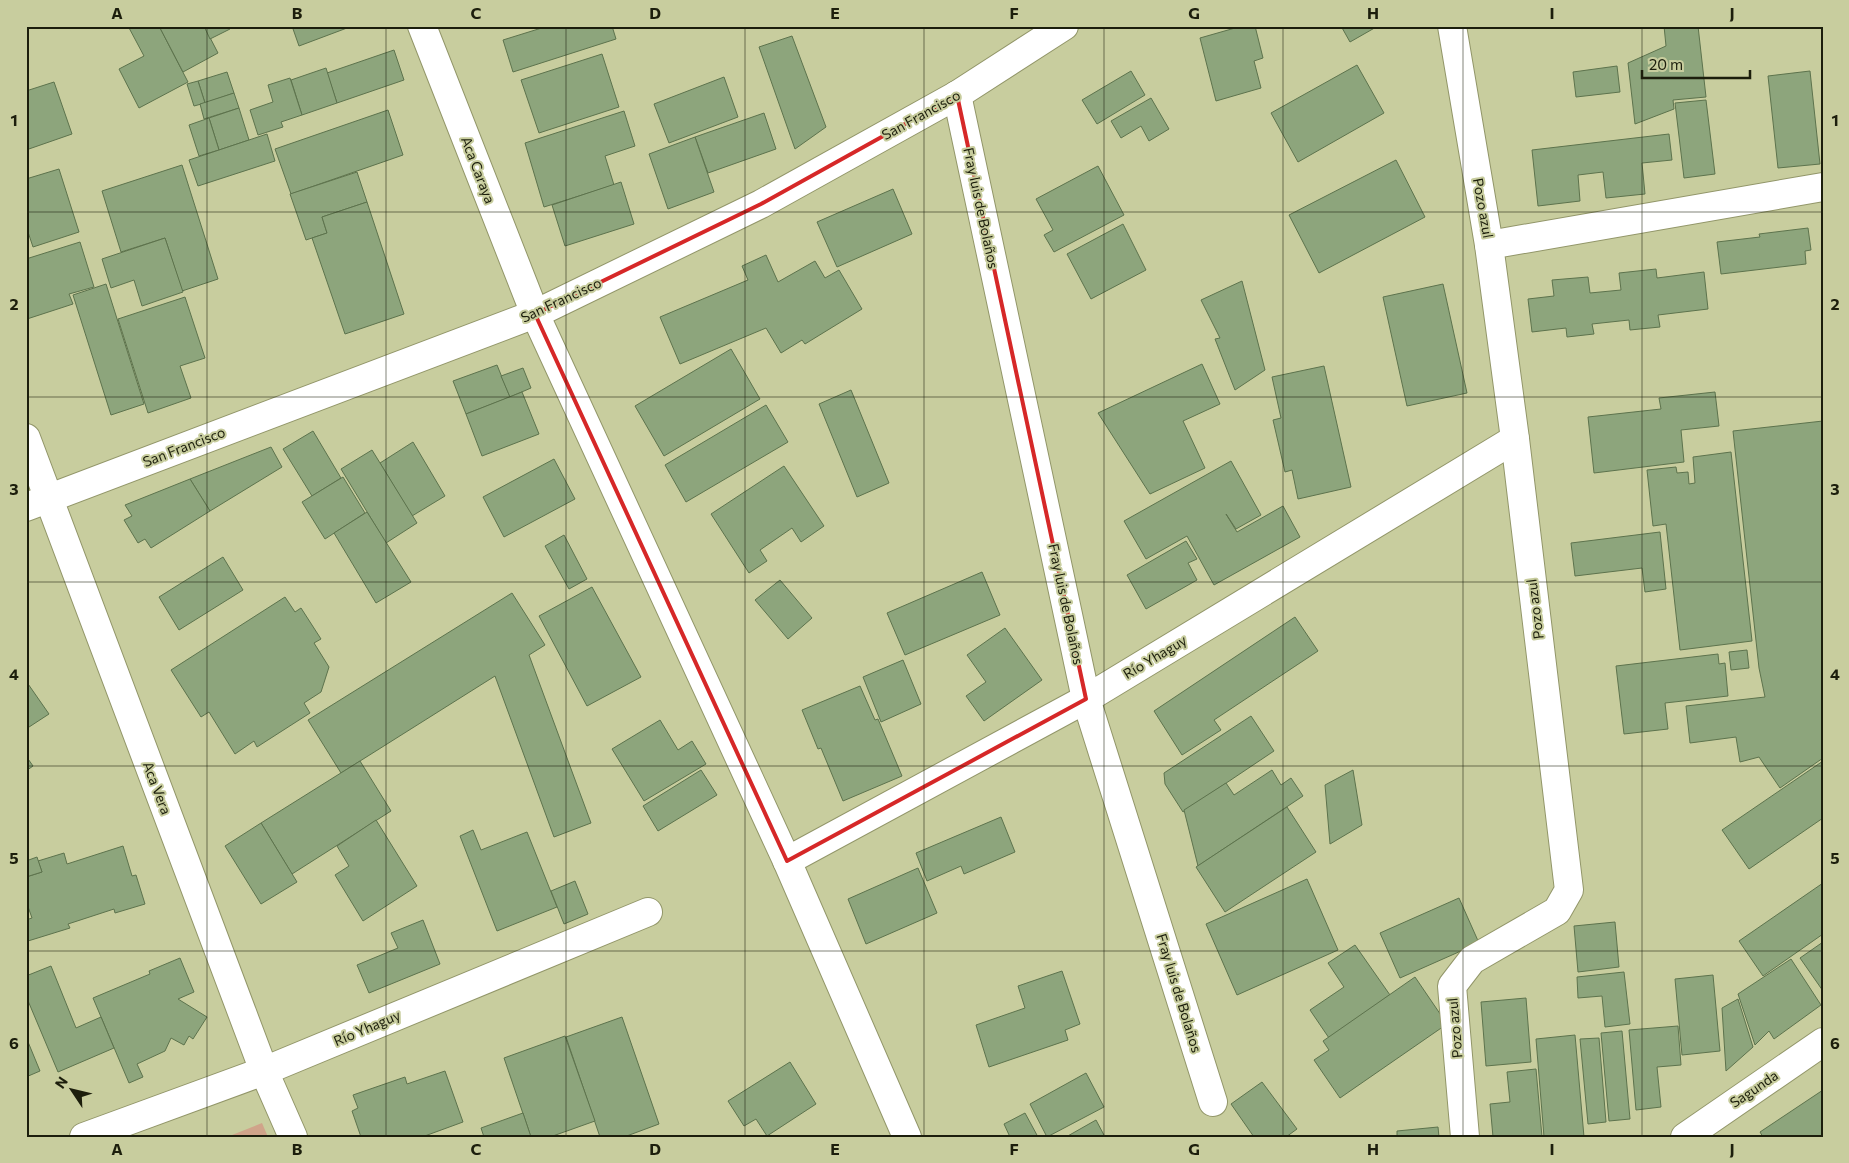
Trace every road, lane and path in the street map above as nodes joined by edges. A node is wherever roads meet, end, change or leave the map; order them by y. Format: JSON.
{"nodes":[{"id":1,"x":422,"y":26,"type":"edge"},
{"id":2,"x":1452,"y":26,"type":"edge"},
{"id":3,"x":1053,"y":29,"type":"edge"},
{"id":4,"x":957,"y":95,"type":"junction"},
{"id":5,"x":1823,"y":187,"type":"edge"},
{"id":6,"x":1489,"y":245,"type":"junction"},
{"id":7,"x":535,"y":314,"type":"junction"},
{"id":8,"x":26,"y":438,"type":"edge"},
{"id":9,"x":1515,"y":439,"type":"junction"},
{"id":10,"x":37,"y":503,"type":"edge"},
{"id":11,"x":1086,"y":699,"type":"junction"},
{"id":12,"x":787,"y":861,"type":"junction"},
{"id":13,"x":648,"y":912,"type":"dead end"},
{"id":14,"x":1823,"y":1042,"type":"edge"},
{"id":15,"x":264,"y":1071,"type":"junction"},
{"id":16,"x":1213,"y":1102,"type":"dead end"},
{"id":17,"x":84,"y":1137,"type":"edge"},
{"id":18,"x":292,"y":1137,"type":"edge"},
{"id":19,"x":907,"y":1137,"type":"edge"},
{"id":20,"x":1465,"y":1137,"type":"edge"},
{"id":21,"x":1685,"y":1137,"type":"edge"}],
"edges":[{"from":1,"to":7,"type":"street","name":"Aca Caraya"},
{"from":2,"to":6,"type":"street","name":"Pozo azul"},
{"from":3,"to":4,"type":"street","name":"San Francisco"},
{"from":4,"to":7,"type":"street","name":"San Francisco"},
{"from":4,"to":11,"type":"street","name":"Fray luis de Bolaños"},
{"from":5,"to":6,"type":"street"},
{"from":6,"to":9,"type":"street","name":"Pozo azul"},
{"from":7,"to":10,"type":"street","name":"San Francisco"},
{"from":7,"to":12,"type":"street","name":"Aca Caraya"},
{"from":8,"to":10,"type":"street","name":"Aca Vera"},
{"from":9,"to":11,"type":"street","name":"Río Yhaguy"},
{"from":9,"to":20,"type":"street","name":"Pozo azul"},
{"from":10,"to":15,"type":"street","name":"Aca Vera"},
{"from":11,"to":12,"type":"street","name":"Río Yhaguy"},
{"from":11,"to":16,"type":"street","name":"Fray luis de Bolaños"},
{"from":12,"to":19,"type":"street","name":"Aca Caraya"},
{"from":13,"to":15,"type":"street","name":"Río Yhaguy"},
{"from":14,"to":21,"type":"street","name":"Sagunda"},
{"from":15,"to":17,"type":"street","name":"Río Yhaguy"},
{"from":15,"to":18,"type":"street","name":"Aca Vera"}]}
